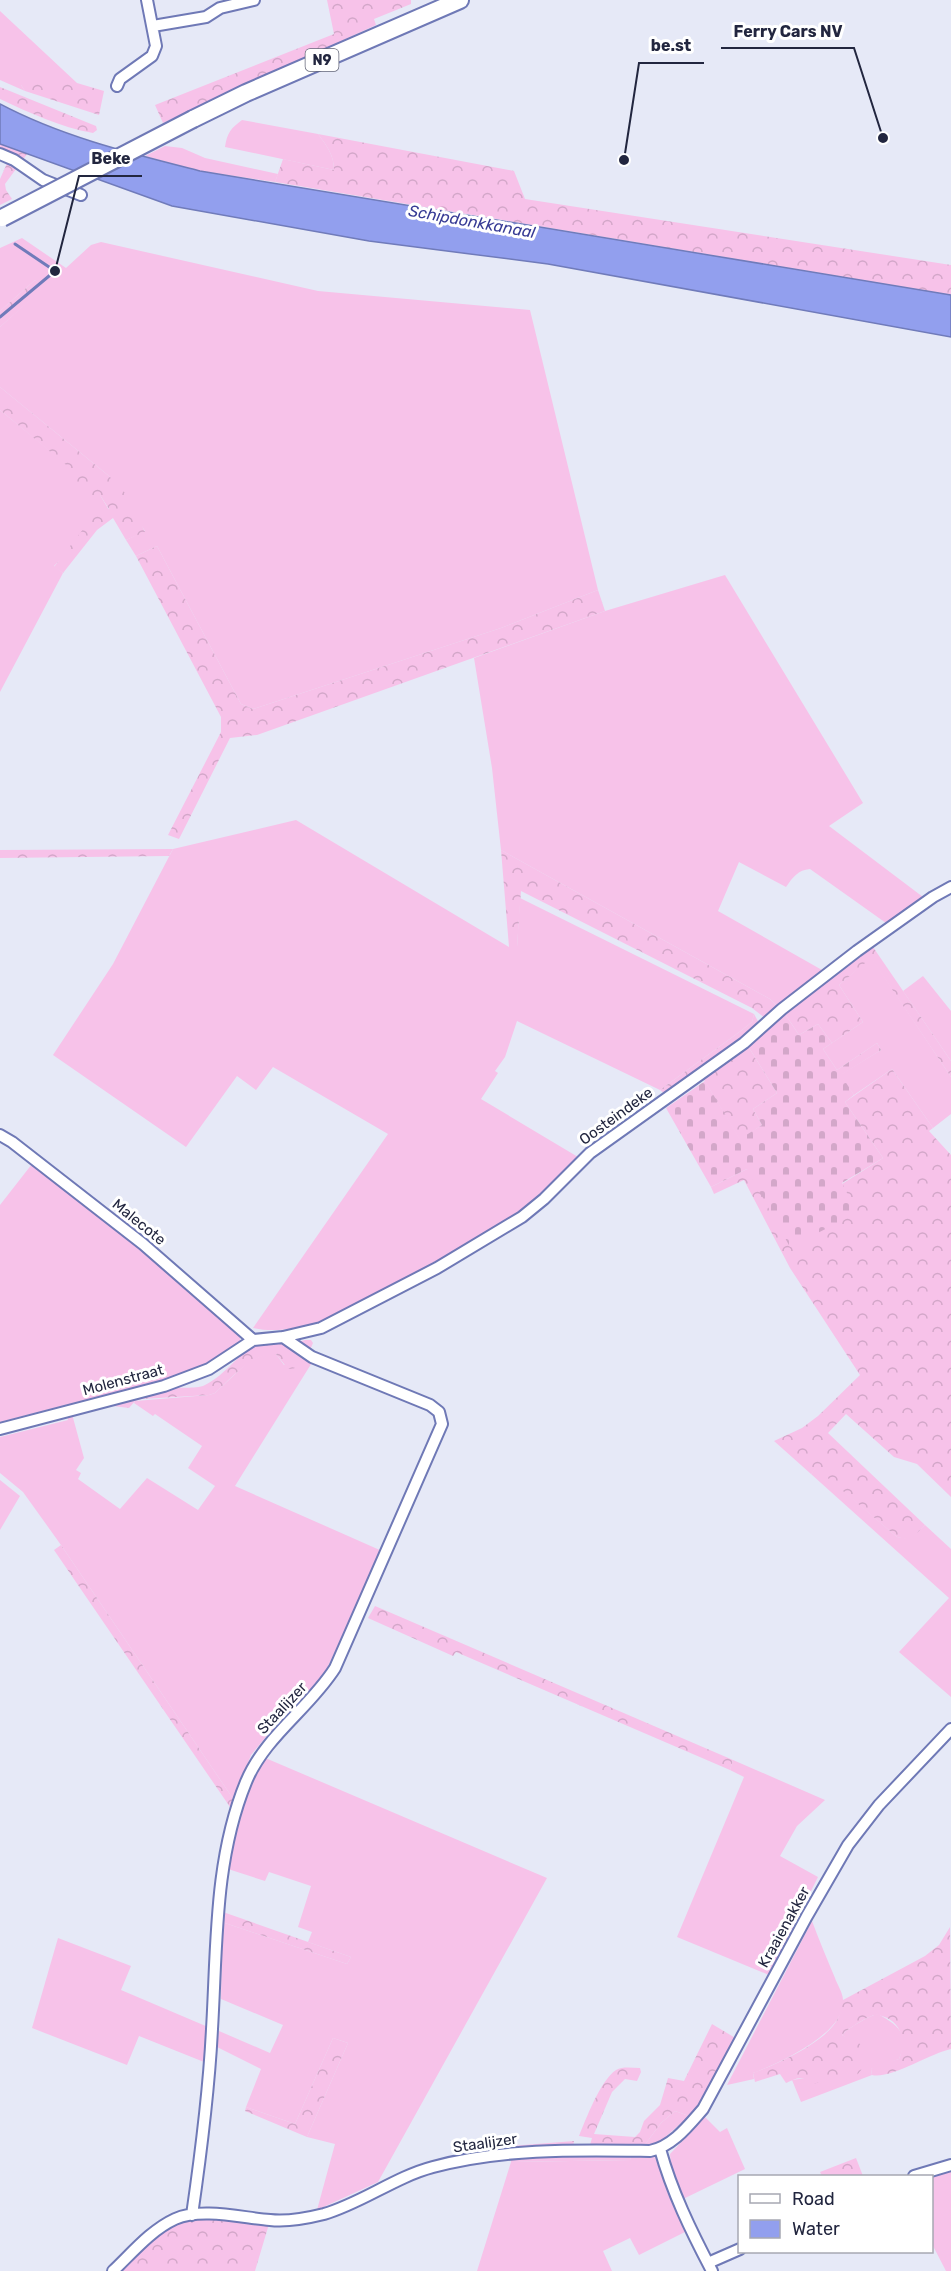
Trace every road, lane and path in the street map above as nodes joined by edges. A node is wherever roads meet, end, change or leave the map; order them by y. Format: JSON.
{"nodes":[{"id":1,"x":147,"y":0,"type":"edge"},
{"id":2,"x":254,"y":0,"type":"edge"},
{"id":3,"x":456,"y":2,"type":"edge"},
{"id":4,"x":153,"y":26,"type":"junction"},
{"id":5,"x":117,"y":86,"type":"dead end"},
{"id":6,"x":0,"y":154,"type":"edge"},
{"id":7,"x":81,"y":195,"type":"dead end"},
{"id":8,"x":1,"y":218,"type":"edge"},
{"id":9,"x":951,"y":887,"type":"edge"},
{"id":10,"x":0,"y":1135,"type":"edge"},
{"id":11,"x":283,"y":1337,"type":"junction"},
{"id":12,"x":250,"y":1343,"type":"junction"},
{"id":13,"x":0,"y":1429,"type":"edge"},
{"id":14,"x":951,"y":1729,"type":"edge"},
{"id":15,"x":660,"y":2149,"type":"junction"},
{"id":16,"x":951,"y":2165,"type":"edge"},
{"id":17,"x":917,"y":2175,"type":"edge"},
{"id":18,"x":192,"y":2215,"type":"junction"},
{"id":19,"x":738,"y":2250,"type":"edge"},
{"id":20,"x":710,"y":2267,"type":"edge"},
{"id":21,"x":113,"y":2271,"type":"edge"}],
"edges":[{"from":1,"to":4,"type":"street"},
{"from":2,"to":4,"type":"street"},
{"from":3,"to":8,"type":"main road","number":"N9","bridge":true},
{"from":4,"to":5,"type":"street"},
{"from":6,"to":7,"type":"street"},
{"from":9,"to":11,"type":"street","name":"Oosteindeke"},
{"from":10,"to":12,"type":"street","name":"Malecote"},
{"from":11,"to":12,"type":"street","name":"Oosteindeke"},
{"from":11,"to":18,"type":"street","name":"Staalijzer"},
{"from":12,"to":13,"type":"street","name":"Molenstraat"},
{"from":14,"to":15,"type":"street","name":"Kraaienakker"},
{"from":15,"to":18,"type":"street","name":"Staalijzer"},
{"from":15,"to":20,"type":"street"},
{"from":16,"to":17,"type":"street"},
{"from":18,"to":21,"type":"street","name":"Staalijzer"},
{"from":19,"to":20,"type":"street"}]}
